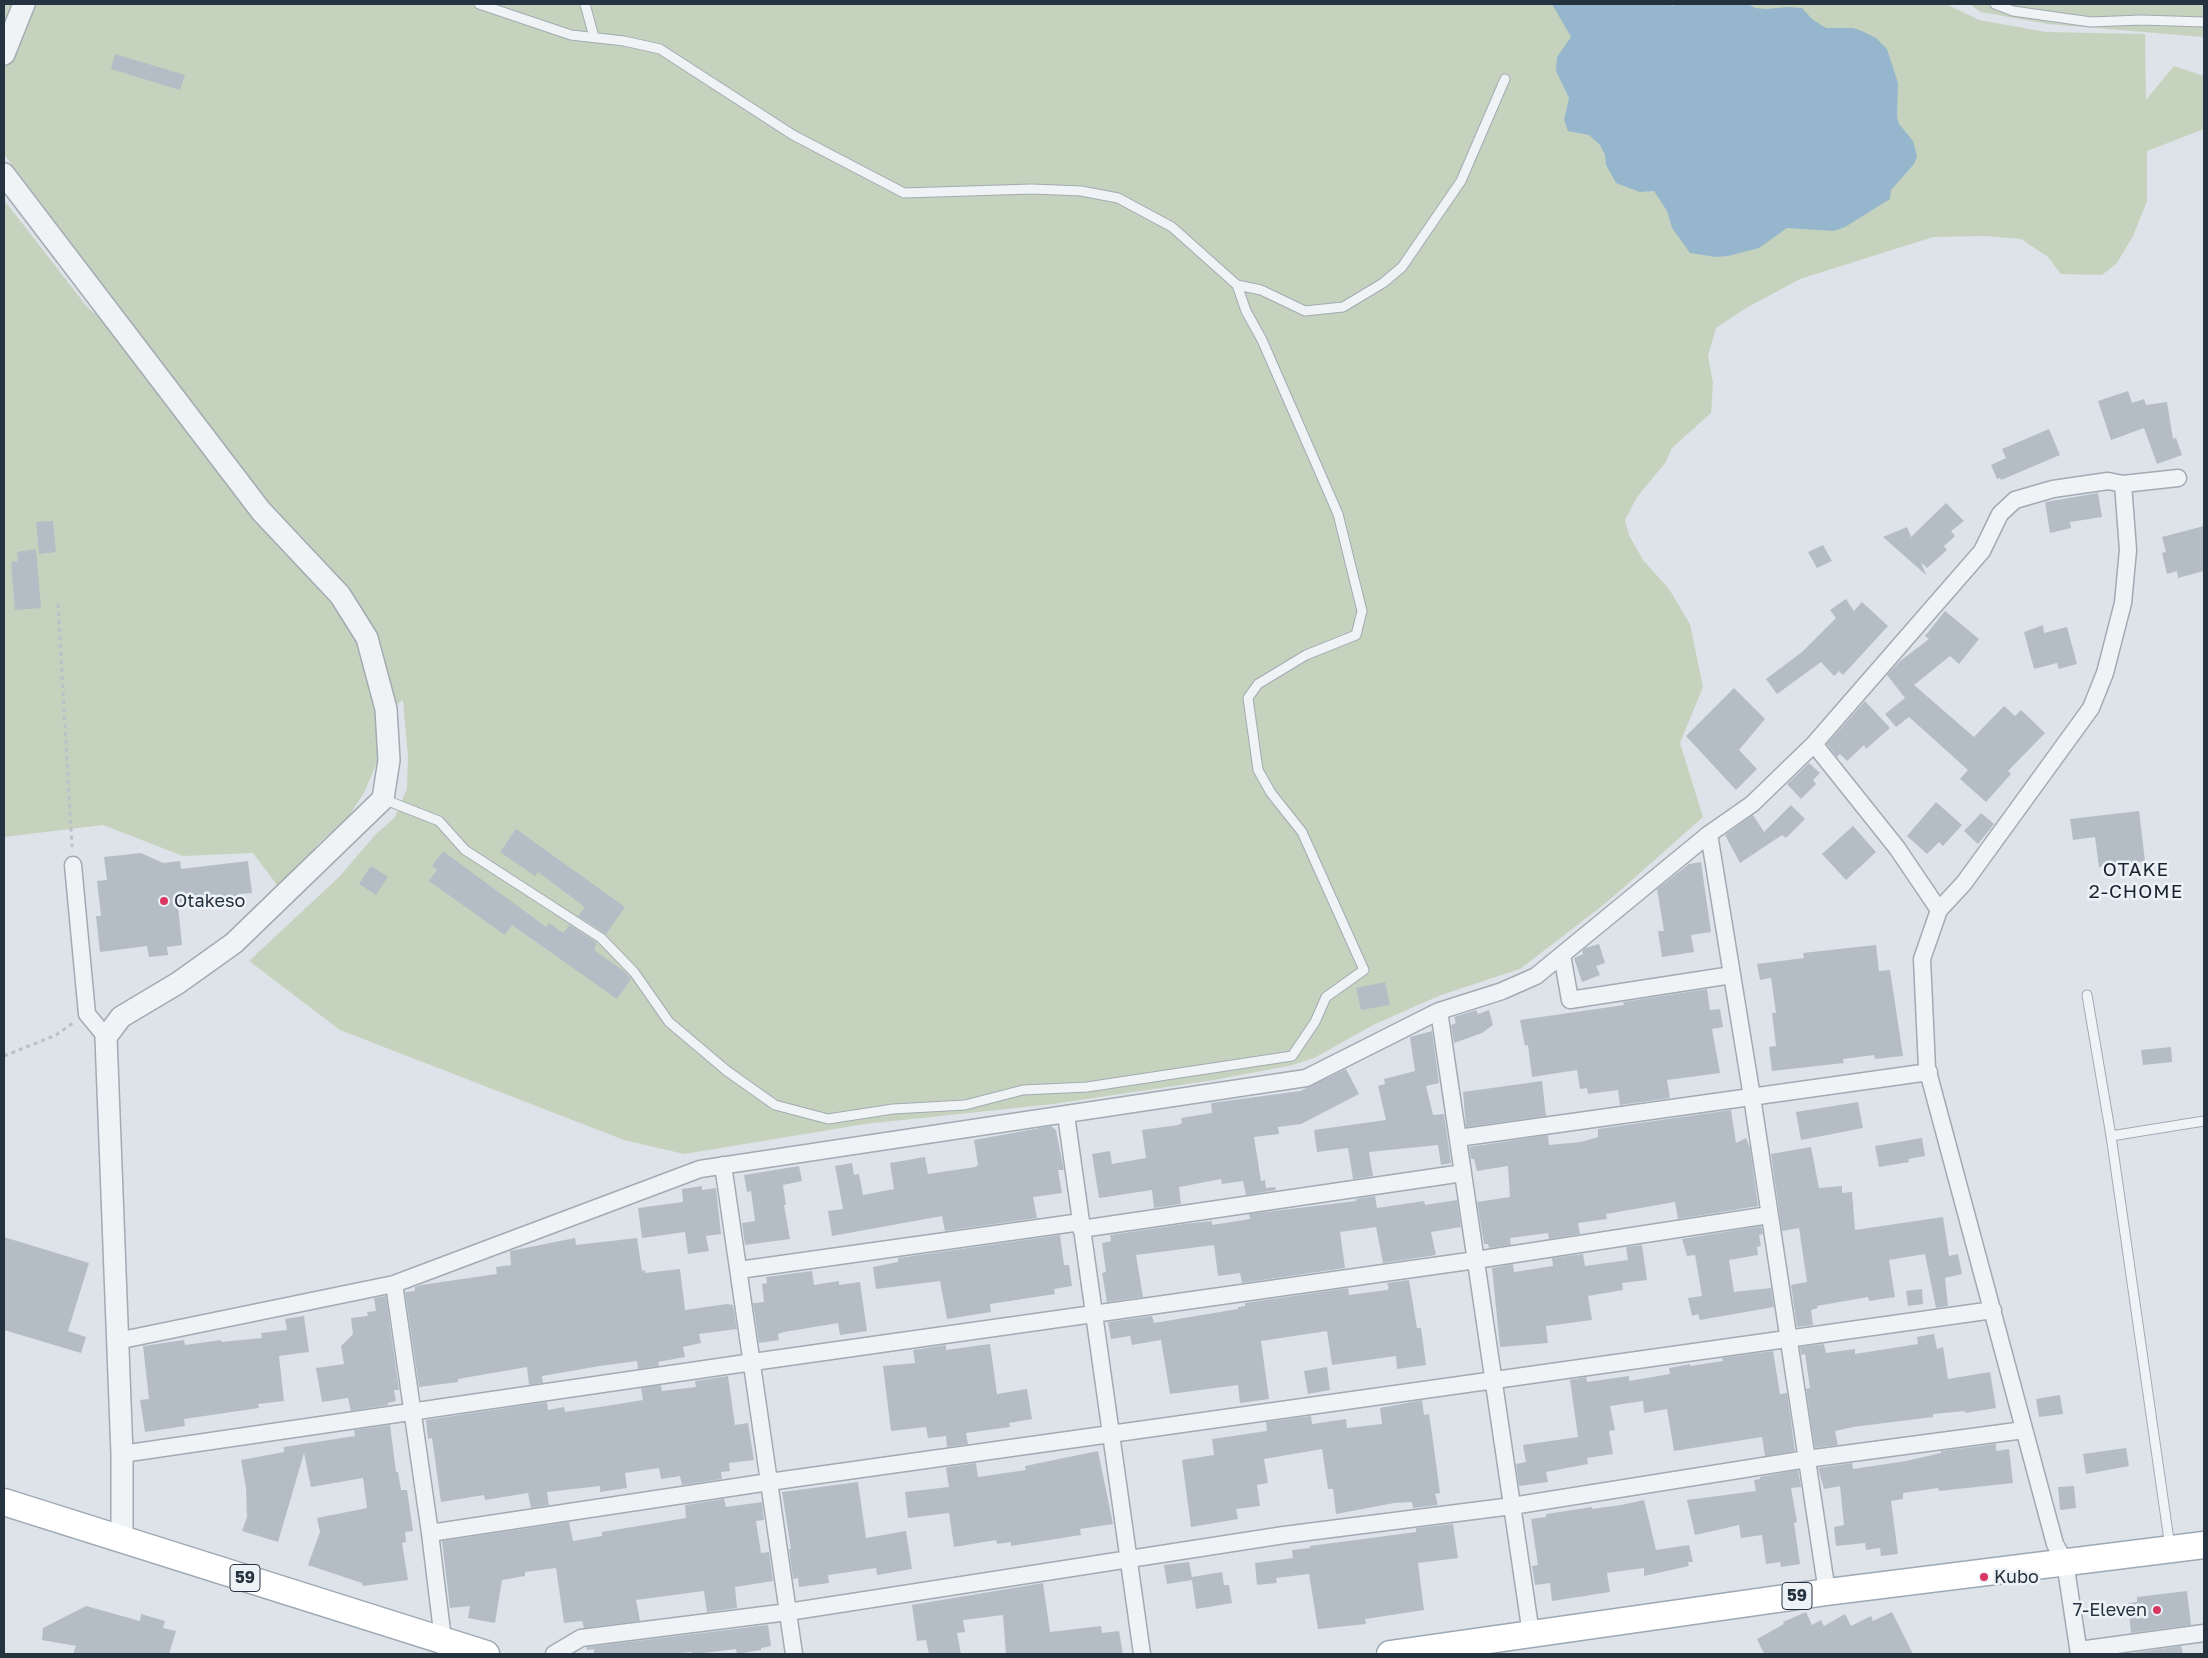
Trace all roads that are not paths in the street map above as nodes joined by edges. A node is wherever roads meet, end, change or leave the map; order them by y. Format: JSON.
{"nodes":[{"id":1,"x":24,"y":4,"type":"edge"},
{"id":2,"x":480,"y":4,"type":"edge"},
{"id":3,"x":585,"y":4,"type":"edge"},
{"id":4,"x":1995,"y":4,"type":"edge"},
{"id":5,"x":2204,"y":22,"type":"edge"},
{"id":6,"x":594,"y":37,"type":"junction"},
{"id":7,"x":4,"y":54,"type":"edge"},
{"id":8,"x":1505,"y":79,"type":"dead end"},
{"id":9,"x":4,"y":174,"type":"edge"},
{"id":10,"x":1237,"y":285,"type":"junction"},
{"id":11,"x":2178,"y":478,"type":"dead end"},
{"id":12,"x":2123,"y":484,"type":"junction"},
{"id":13,"x":1814,"y":744,"type":"junction"},
{"id":14,"x":383,"y":799,"type":"junction"},
{"id":15,"x":1709,"y":834,"type":"junction"},
{"id":16,"x":73,"y":865,"type":"road end"},
{"id":17,"x":1939,"y":910,"type":"junction"},
{"id":18,"x":1562,"y":955,"type":"junction"},
{"id":19,"x":1732,"y":974,"type":"junction"},
{"id":20,"x":2087,"y":995,"type":"dead end"},
{"id":21,"x":1439,"y":1011,"type":"junction"},
{"id":22,"x":106,"y":1037,"type":"junction"},
{"id":23,"x":1929,"y":1072,"type":"junction"},
{"id":24,"x":1752,"y":1097,"type":"junction"},
{"id":25,"x":1066,"y":1115,"type":"junction"},
{"id":26,"x":2204,"y":1121,"type":"edge"},
{"id":27,"x":2111,"y":1136,"type":"junction"},
{"id":28,"x":1458,"y":1138,"type":"junction"},
{"id":29,"x":723,"y":1165,"type":"junction"},
{"id":30,"x":1464,"y":1173,"type":"junction"},
{"id":31,"x":1768,"y":1215,"type":"junction"},
{"id":32,"x":1081,"y":1225,"type":"junction"},
{"id":33,"x":1476,"y":1260,"type":"junction"},
{"id":34,"x":739,"y":1270,"type":"junction"},
{"id":35,"x":394,"y":1284,"type":"junction"},
{"id":36,"x":1992,"y":1310,"type":"junction"},
{"id":37,"x":1093,"y":1315,"type":"junction"},
{"id":38,"x":117,"y":1340,"type":"junction"},
{"id":39,"x":1789,"y":1340,"type":"junction"},
{"id":40,"x":753,"y":1362,"type":"junction"},
{"id":41,"x":1495,"y":1380,"type":"junction"},
{"id":42,"x":413,"y":1412,"type":"junction"},
{"id":43,"x":2024,"y":1430,"type":"junction"},
{"id":44,"x":1111,"y":1433,"type":"junction"},
{"id":45,"x":122,"y":1454,"type":"junction"},
{"id":46,"x":1807,"y":1459,"type":"junction"},
{"id":47,"x":769,"y":1482,"type":"junction"},
{"id":48,"x":4,"y":1502,"type":"edge"},
{"id":49,"x":1512,"y":1506,"type":"junction"},
{"id":50,"x":430,"y":1533,"type":"junction"},
{"id":51,"x":122,"y":1539,"type":"junction"},
{"id":52,"x":2204,"y":1545,"type":"edge"},
{"id":53,"x":2170,"y":1550,"type":"junction"},
{"id":54,"x":1128,"y":1560,"type":"junction"},
{"id":55,"x":2065,"y":1562,"type":"junction"},
{"id":56,"x":1826,"y":1592,"type":"junction"},
{"id":57,"x":788,"y":1612,"type":"junction"},
{"id":58,"x":2204,"y":1633,"type":"edge"},
{"id":59,"x":1531,"y":1634,"type":"junction"},
{"id":60,"x":444,"y":1647,"type":"edge"},
{"id":61,"x":2079,"y":1652,"type":"edge"},
{"id":62,"x":486,"y":1654,"type":"edge"},
{"id":63,"x":554,"y":1654,"type":"edge"},
{"id":64,"x":794,"y":1654,"type":"edge"},
{"id":65,"x":1142,"y":1654,"type":"edge"},
{"id":66,"x":1390,"y":1654,"type":"edge"}],
"edges":[{"from":1,"to":7,"type":"street"},
{"from":2,"to":6,"type":"lane"},
{"from":3,"to":6,"type":"lane"},
{"from":4,"to":5,"type":"lane"},
{"from":6,"to":10,"type":"lane"},
{"from":8,"to":10,"type":"lane"},
{"from":9,"to":14,"type":"street"},
{"from":10,"to":14,"type":"lane"},
{"from":11,"to":12,"type":"street"},
{"from":12,"to":13,"type":"street"},
{"from":12,"to":17,"type":"street"},
{"from":13,"to":15,"type":"street"},
{"from":13,"to":17,"type":"street"},
{"from":14,"to":22,"type":"street"},
{"from":15,"to":18,"type":"street"},
{"from":15,"to":19,"type":"street"},
{"from":16,"to":22,"type":"street"},
{"from":17,"to":23,"type":"street"},
{"from":18,"to":19,"type":"street"},
{"from":18,"to":21,"type":"street"},
{"from":19,"to":24,"type":"street"},
{"from":20,"to":27,"type":"lane"},
{"from":21,"to":25,"type":"street"},
{"from":21,"to":28,"type":"street"},
{"from":22,"to":38,"type":"street"},
{"from":23,"to":24,"type":"street"},
{"from":23,"to":36,"type":"street"},
{"from":24,"to":28,"type":"street"},
{"from":24,"to":31,"type":"street"},
{"from":25,"to":29,"type":"street"},
{"from":25,"to":32,"type":"street"},
{"from":26,"to":27,"type":"lane"},
{"from":27,"to":53,"type":"lane"},
{"from":28,"to":30,"type":"street"},
{"from":29,"to":34,"type":"street"},
{"from":29,"to":35,"type":"street"},
{"from":30,"to":32,"type":"street"},
{"from":30,"to":33,"type":"street"},
{"from":31,"to":33,"type":"street"},
{"from":31,"to":39,"type":"street"},
{"from":32,"to":34,"type":"street"},
{"from":32,"to":37,"type":"street"},
{"from":33,"to":37,"type":"street"},
{"from":33,"to":41,"type":"street"},
{"from":34,"to":40,"type":"street"},
{"from":35,"to":38,"type":"street"},
{"from":35,"to":42,"type":"street"},
{"from":36,"to":39,"type":"street"},
{"from":36,"to":43,"type":"street"},
{"from":37,"to":40,"type":"street"},
{"from":37,"to":44,"type":"street"},
{"from":38,"to":45,"type":"street"},
{"from":39,"to":41,"type":"street"},
{"from":39,"to":46,"type":"street"},
{"from":40,"to":42,"type":"street"},
{"from":40,"to":47,"type":"street"},
{"from":41,"to":44,"type":"street"},
{"from":41,"to":49,"type":"street"},
{"from":42,"to":45,"type":"street"},
{"from":42,"to":50,"type":"street"},
{"from":43,"to":46,"type":"street"},
{"from":43,"to":55,"type":"street"},
{"from":44,"to":47,"type":"street"},
{"from":44,"to":54,"type":"street"},
{"from":45,"to":51,"type":"street"},
{"from":46,"to":49,"type":"street"},
{"from":46,"to":56,"type":"street"},
{"from":47,"to":50,"type":"street"},
{"from":47,"to":57,"type":"street"},
{"from":48,"to":51,"type":"main road","number":"59"},
{"from":49,"to":54,"type":"street"},
{"from":49,"to":59,"type":"street"},
{"from":50,"to":60,"type":"street"},
{"from":51,"to":60,"type":"main road","number":"59"},
{"from":52,"to":53,"type":"main road","number":"59"},
{"from":53,"to":55,"type":"main road","number":"59"},
{"from":54,"to":57,"type":"street"},
{"from":54,"to":65,"type":"street"},
{"from":55,"to":56,"type":"main road","number":"59"},
{"from":55,"to":61,"type":"street"},
{"from":56,"to":59,"type":"main road","number":"59"},
{"from":57,"to":63,"type":"street"},
{"from":57,"to":64,"type":"street"},
{"from":58,"to":61,"type":"street"},
{"from":59,"to":66,"type":"main road","number":"59"},
{"from":60,"to":62,"type":"main road","number":"59"}]}
